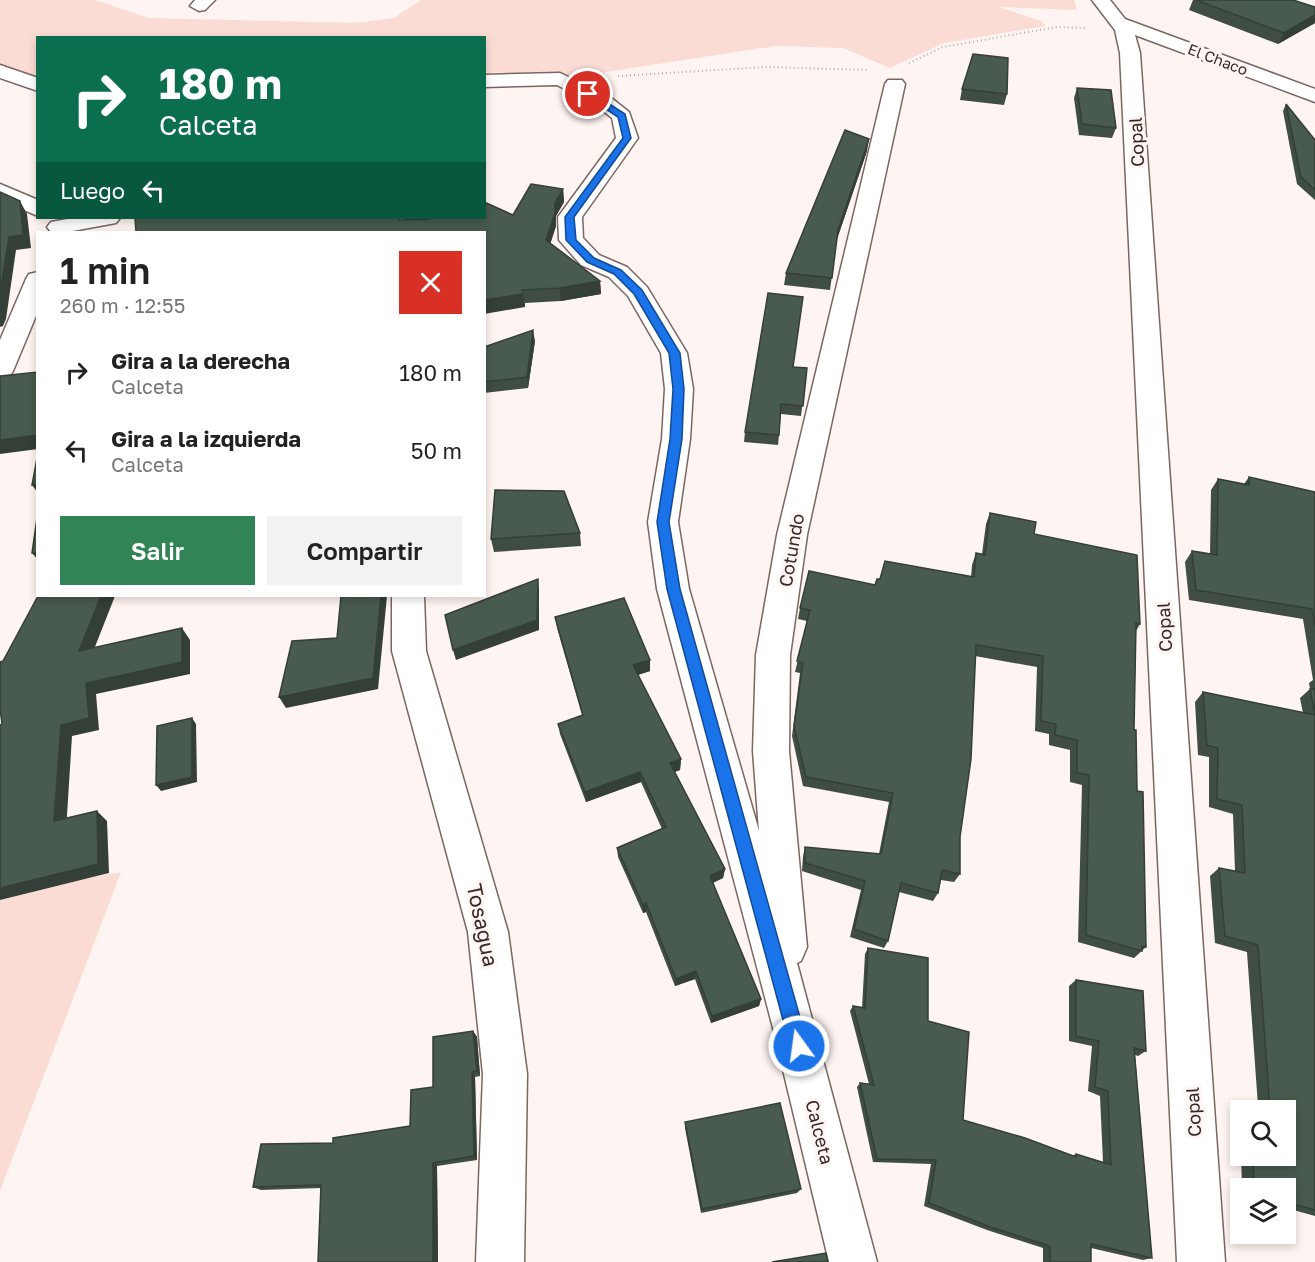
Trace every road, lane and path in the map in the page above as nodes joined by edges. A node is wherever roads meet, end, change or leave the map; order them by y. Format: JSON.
{"nodes":[{"id":1,"x":1115,"y":18,"type":"edge"},
{"id":2,"x":0,"y":71,"type":"edge"},
{"id":3,"x":889,"y":74,"type":"junction"},
{"id":4,"x":560,"y":79,"type":"junction"},
{"id":5,"x":486,"y":81,"type":"edge"},
{"id":6,"x":36,"y":84,"type":"edge"},
{"id":7,"x":1315,"y":96,"type":"edge"},
{"id":8,"x":0,"y":191,"type":"edge"},
{"id":9,"x":36,"y":208,"type":"edge"},
{"id":10,"x":101,"y":219,"type":"edge"},
{"id":11,"x":55,"y":226,"type":"edge"},
{"id":12,"x":36,"y":284,"type":"edge"},
{"id":13,"x":0,"y":371,"type":"edge"},
{"id":14,"x":408,"y":597,"type":"edge"},
{"id":15,"x":794,"y":1024,"type":"junction"},
{"id":16,"x":500,"y":1262,"type":"edge"},
{"id":17,"x":853,"y":1262,"type":"edge"},
{"id":18,"x":1201,"y":1262,"type":"edge"}],
"edges":[{"from":1,"to":3,"type":"path"},
{"from":1,"to":7,"type":"street","name":"El Chaco"},
{"from":1,"to":18,"type":"street","name":"Copal"},
{"from":2,"to":6,"type":"street"},
{"from":3,"to":4,"type":"path"},
{"from":3,"to":15,"type":"street","name":"Cotundo"},
{"from":4,"to":5,"type":"street","name":"Calceta"},
{"from":4,"to":15,"type":"street","name":"Calceta"},
{"from":8,"to":9,"type":"street"},
{"from":10,"to":11,"type":"street"},
{"from":12,"to":13,"type":"street"},
{"from":14,"to":16,"type":"street","name":"Tosagua"},
{"from":15,"to":17,"type":"street","name":"Calceta"}]}
